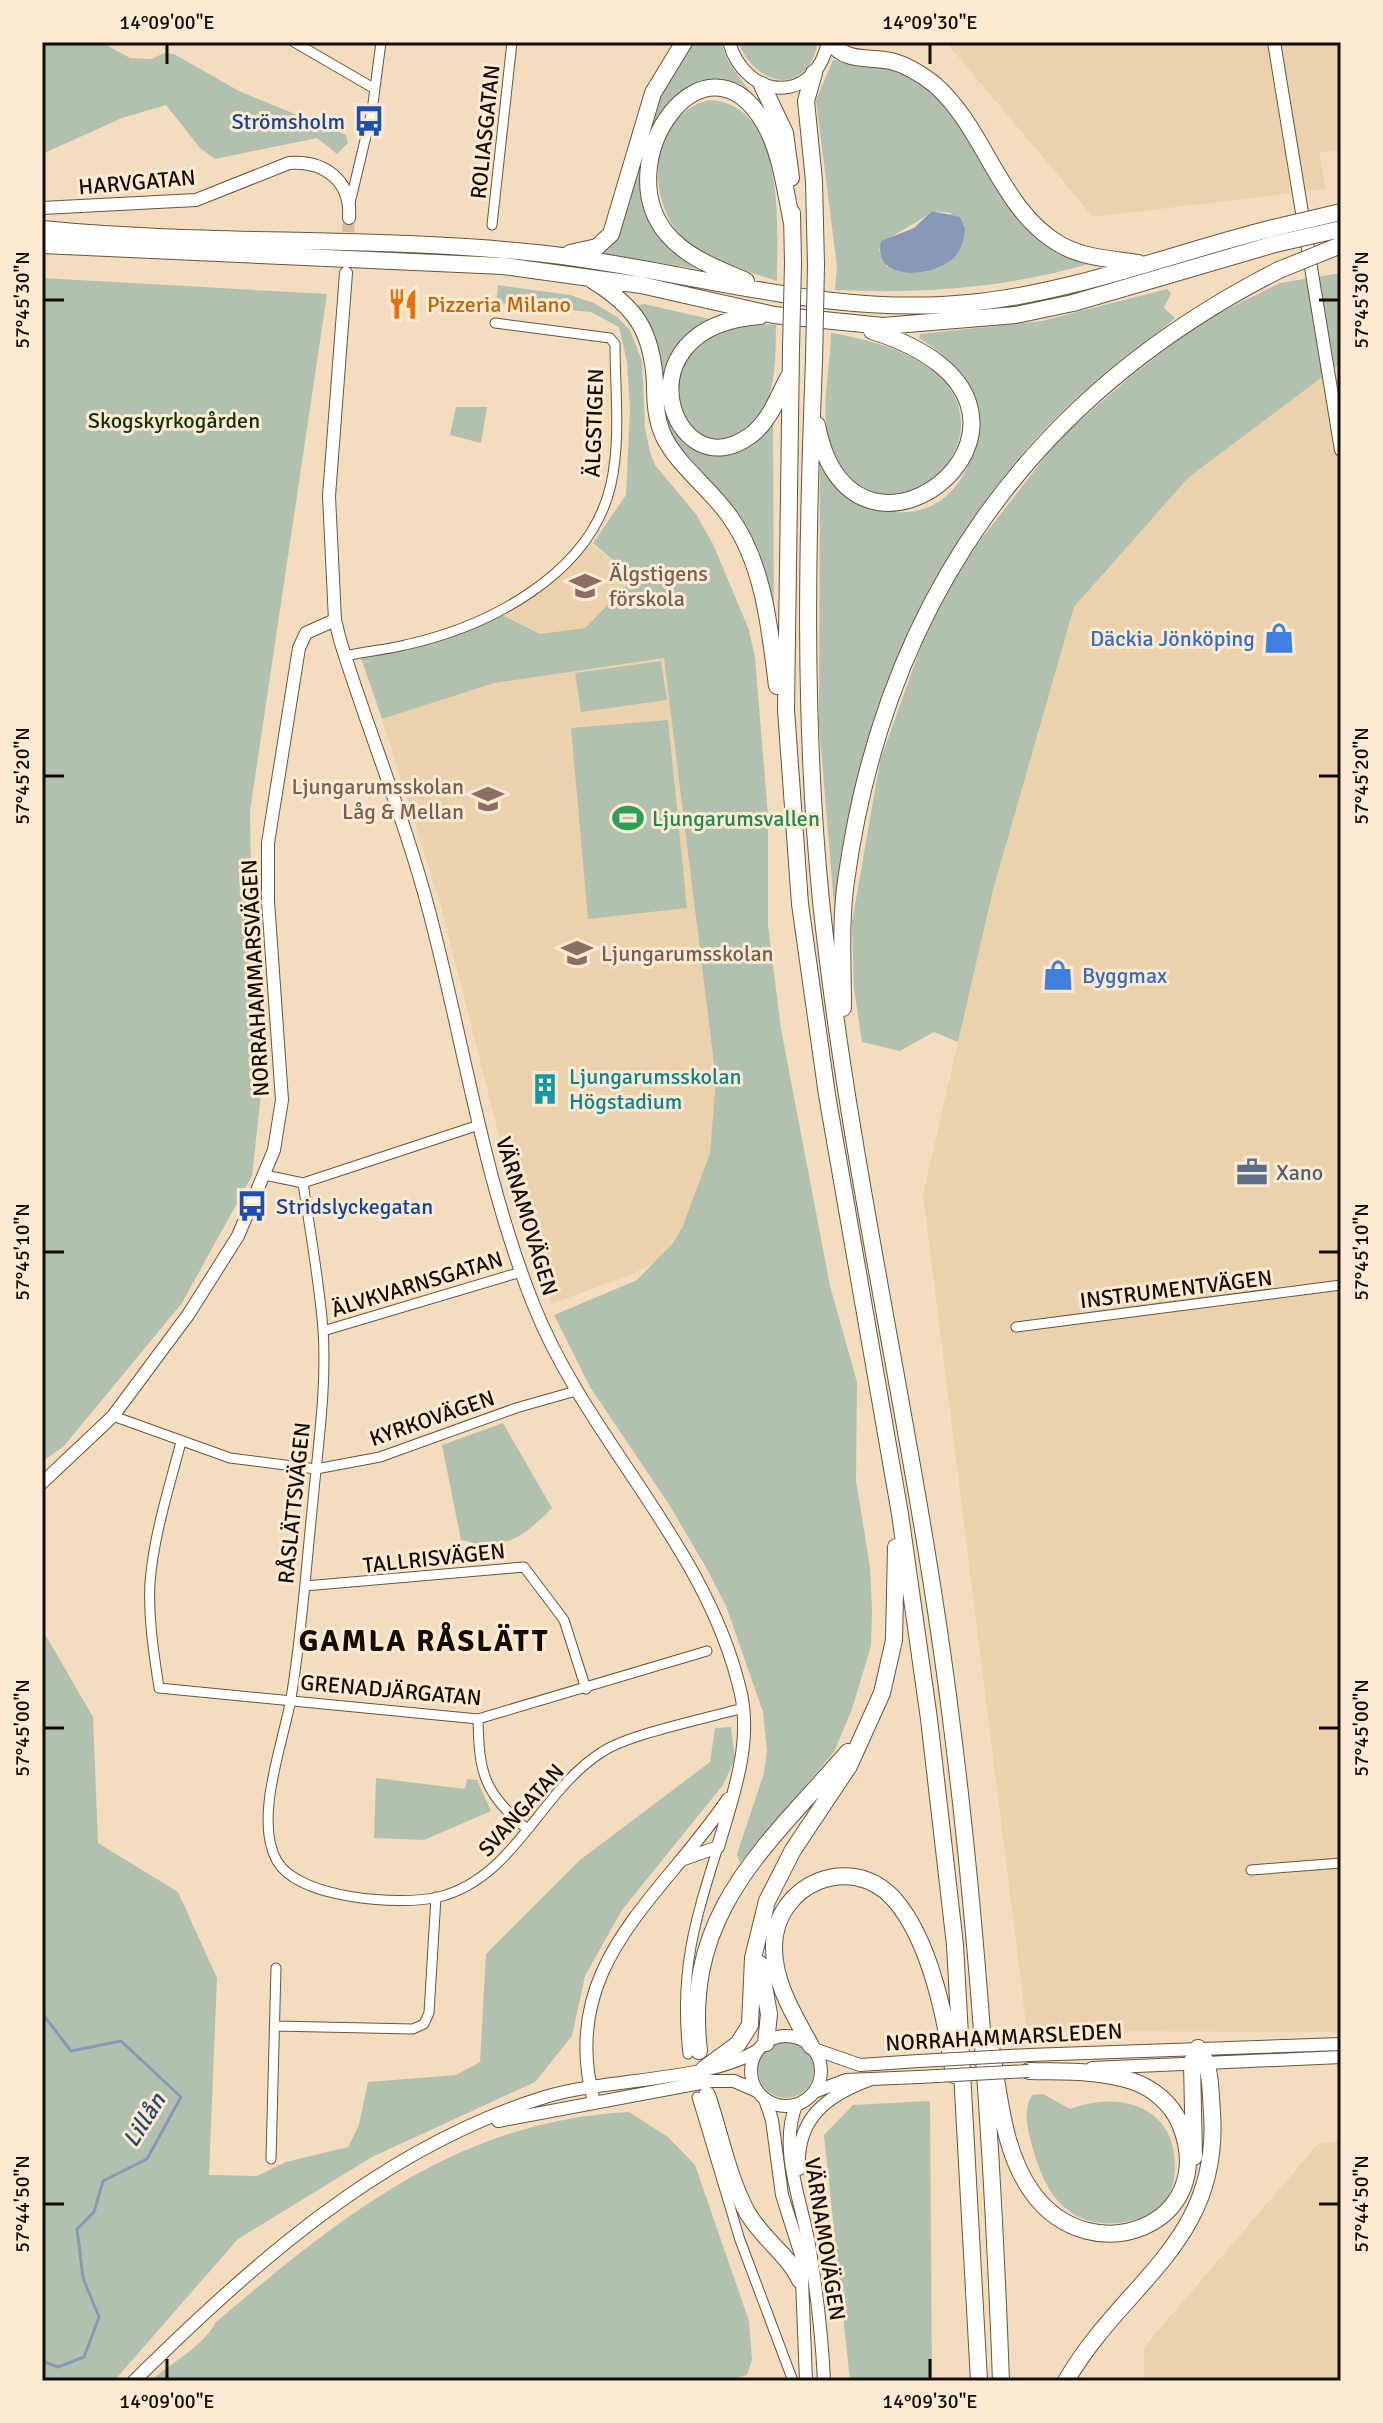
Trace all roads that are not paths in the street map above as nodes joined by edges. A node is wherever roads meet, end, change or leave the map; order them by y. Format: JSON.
{"nodes":[{"id":1,"x":294,"y":42,"type":"edge"},
{"id":2,"x":381,"y":42,"type":"edge"},
{"id":3,"x":512,"y":42,"type":"edge"},
{"id":4,"x":684,"y":42,"type":"edge"},
{"id":5,"x":729,"y":42,"type":"edge"},
{"id":6,"x":829,"y":42,"type":"edge"},
{"id":7,"x":1274,"y":42,"type":"edge"},
{"id":8,"x":814,"y":73,"type":"junction"},
{"id":9,"x":762,"y":85,"type":"junction"},
{"id":10,"x":375,"y":89,"type":"junction"},
{"id":11,"x":42,"y":208,"type":"edge"},
{"id":12,"x":350,"y":212,"type":"joint"},
{"id":13,"x":1341,"y":212,"type":"edge"},
{"id":14,"x":792,"y":223,"type":"junction"},
{"id":15,"x":492,"y":225,"type":"dead end"},
{"id":16,"x":42,"y":229,"type":"edge"},
{"id":17,"x":1341,"y":229,"type":"edge"},
{"id":18,"x":1274,"y":236,"type":"junction"},
{"id":19,"x":42,"y":245,"type":"edge"},
{"id":20,"x":1341,"y":245,"type":"edge"},
{"id":21,"x":555,"y":255,"type":"junction"},
{"id":22,"x":1141,"y":264,"type":"junction"},
{"id":23,"x":346,"y":273,"type":"dead end"},
{"id":24,"x":587,"y":277,"type":"junction"},
{"id":25,"x":771,"y":293,"type":"junction"},
{"id":26,"x":774,"y":315,"type":"junction"},
{"id":27,"x":495,"y":323,"type":"dead end"},
{"id":28,"x":851,"y":324,"type":"junction"},
{"id":29,"x":790,"y":372,"type":"junction"},
{"id":30,"x":812,"y":399,"type":"junction"},
{"id":31,"x":1341,"y":450,"type":"edge"},
{"id":32,"x":335,"y":620,"type":"junction"},
{"id":33,"x":346,"y":656,"type":"junction"},
{"id":34,"x":792,"y":805,"type":"junction"},
{"id":35,"x":843,"y":1062,"type":"junction"},
{"id":36,"x":479,"y":1125,"type":"junction"},
{"id":37,"x":265,"y":1175,"type":"junction"},
{"id":38,"x":303,"y":1183,"type":"junction"},
{"id":39,"x":521,"y":1272,"type":"junction"},
{"id":40,"x":1341,"y":1285,"type":"edge"},
{"id":41,"x":1016,"y":1327,"type":"dead end"},
{"id":42,"x":323,"y":1331,"type":"junction"},
{"id":43,"x":576,"y":1391,"type":"junction"},
{"id":44,"x":113,"y":1416,"type":"junction"},
{"id":45,"x":181,"y":1442,"type":"junction"},
{"id":46,"x":316,"y":1469,"type":"junction"},
{"id":47,"x":893,"y":1474,"type":"junction"},
{"id":48,"x":42,"y":1483,"type":"edge"},
{"id":49,"x":305,"y":1586,"type":"junction"},
{"id":50,"x":707,"y":1651,"type":"dead end"},
{"id":51,"x":586,"y":1689,"type":"junction"},
{"id":52,"x":291,"y":1700,"type":"junction"},
{"id":53,"x":743,"y":1708,"type":"junction"},
{"id":54,"x":478,"y":1719,"type":"junction"},
{"id":55,"x":865,"y":1733,"type":"junction"},
{"id":56,"x":735,"y":1789,"type":"junction"},
{"id":57,"x":527,"y":1829,"type":"junction"},
{"id":58,"x":718,"y":1847,"type":"junction"},
{"id":59,"x":684,"y":1859,"type":"junction"},
{"id":60,"x":278,"y":1863,"type":"joint"},
{"id":61,"x":1341,"y":1863,"type":"edge"},
{"id":62,"x":1251,"y":1870,"type":"dead end"},
{"id":63,"x":436,"y":1897,"type":"junction"},
{"id":64,"x":757,"y":1938,"type":"junction"},
{"id":65,"x":975,"y":1942,"type":"junction"},
{"id":66,"x":276,"y":1968,"type":"dead end"},
{"id":67,"x":275,"y":2026,"type":"junction"},
{"id":68,"x":1341,"y":2044,"type":"edge"},
{"id":69,"x":762,"y":2046,"type":"junction"},
{"id":70,"x":812,"y":2048,"type":"junction"},
{"id":71,"x":693,"y":2052,"type":"joint"},
{"id":72,"x":1200,"y":2057,"type":"junction"},
{"id":73,"x":1341,"y":2057,"type":"edge"},
{"id":74,"x":1029,"y":2063,"type":"junction"},
{"id":75,"x":704,"y":2069,"type":"junction"},
{"id":76,"x":869,"y":2080,"type":"junction"},
{"id":77,"x":590,"y":2086,"type":"junction"},
{"id":78,"x":814,"y":2092,"type":"junction"},
{"id":79,"x":761,"y":2095,"type":"junction"},
{"id":80,"x":702,"y":2096,"type":"joint"},
{"id":81,"x":594,"y":2102,"type":"junction"},
{"id":82,"x":796,"y":2105,"type":"junction"},
{"id":83,"x":473,"y":2127,"type":"junction"},
{"id":84,"x":271,"y":2159,"type":"dead end"},
{"id":85,"x":1184,"y":2184,"type":"junction"},
{"id":86,"x":972,"y":2192,"type":"junction"},
{"id":87,"x":801,"y":2202,"type":"junction"},
{"id":88,"x":800,"y":2280,"type":"junction"},
{"id":89,"x":134,"y":2381,"type":"edge"},
{"id":90,"x":793,"y":2381,"type":"edge"},
{"id":91,"x":806,"y":2381,"type":"edge"},
{"id":92,"x":824,"y":2381,"type":"edge"},
{"id":93,"x":979,"y":2381,"type":"edge"},
{"id":94,"x":1001,"y":2381,"type":"edge"},
{"id":95,"x":1066,"y":2381,"type":"edge"}],
"edges":[{"from":1,"to":10,"type":"street"},
{"from":2,"to":10,"type":"street"},
{"from":3,"to":15,"type":"street","name":"ROLIASGATAN"},
{"from":4,"to":21,"type":"highway"},
{"from":5,"to":9,"type":"street"},
{"from":6,"to":8,"type":"street"},
{"from":6,"to":22,"type":"highway"},
{"from":7,"to":31,"type":"street"},
{"from":8,"to":9,"type":"street"},
{"from":8,"to":30,"type":"highway","bridge":true},
{"from":9,"to":14,"type":"highway"},
{"from":10,"to":12,"type":"street"},
{"from":11,"to":12,"type":"street","name":"HARVGATAN"},
{"from":13,"to":18,"type":"highway","bridge":true},
{"from":14,"to":25,"type":"highway"},
{"from":14,"to":29,"type":"highway","bridge":true},
{"from":16,"to":21,"type":"highway"},
{"from":17,"to":18,"type":"highway","bridge":true},
{"from":18,"to":22,"type":"highway"},
{"from":18,"to":28,"type":"highway"},
{"from":19,"to":24,"type":"highway"},
{"from":20,"to":35,"type":"highway","bridge":true},
{"from":21,"to":25,"type":"highway"},
{"from":22,"to":25,"type":"highway"},
{"from":23,"to":32,"type":"street"},
{"from":24,"to":26,"type":"highway"},
{"from":24,"to":34,"type":"highway"},
{"from":26,"to":28,"type":"highway"},
{"from":26,"to":29,"type":"highway"},
{"from":27,"to":33,"type":"street","name":"ÄLGSTIGEN"},
{"from":28,"to":30,"type":"highway"},
{"from":29,"to":34,"type":"highway"},
{"from":30,"to":35,"type":"highway"},
{"from":32,"to":33,"type":"street","name":"VÄRNAMOVÄGEN"},
{"from":32,"to":37,"type":"street","name":"NORRAHAMMARSVÄGEN"},
{"from":33,"to":36,"type":"street","name":"VÄRNAMOVÄGEN"},
{"from":34,"to":47,"type":"highway"},
{"from":35,"to":65,"type":"highway"},
{"from":36,"to":38,"type":"street"},
{"from":36,"to":39,"type":"street","name":"VÄRNAMOVÄGEN"},
{"from":37,"to":38,"type":"street"},
{"from":37,"to":44,"type":"street","name":"NORRAHAMMARSVÄGEN"},
{"from":38,"to":42,"type":"street","name":"RÅSLÄTTSVÄGEN"},
{"from":39,"to":42,"type":"street","name":"ÄLVKVARNSGATAN"},
{"from":39,"to":43,"type":"street","name":"VÄRNAMOVÄGEN"},
{"from":40,"to":41,"type":"street","name":"INSTRUMENTVÄGEN"},
{"from":42,"to":46,"type":"street","name":"RÅSLÄTTSVÄGEN"},
{"from":43,"to":46,"type":"street","name":"KYRKOVÄGEN"},
{"from":43,"to":53,"type":"street","name":"VÄRNAMOVÄGEN"},
{"from":44,"to":45,"type":"street","name":"KYRKOVÄGEN"},
{"from":44,"to":48,"type":"street","name":"NORRAHAMMARSVÄGEN"},
{"from":45,"to":46,"type":"street","name":"KYRKOVÄGEN"},
{"from":45,"to":52,"type":"street","name":"GRENADJÄRGATAN"},
{"from":46,"to":49,"type":"street","name":"RÅSLÄTTSVÄGEN"},
{"from":47,"to":55,"type":"highway"},
{"from":47,"to":86,"type":"highway"},
{"from":49,"to":51,"type":"street","name":"TALLRISVÄGEN"},
{"from":49,"to":52,"type":"street","name":"RÅSLÄTTSVÄGEN"},
{"from":50,"to":51,"type":"street","name":"GRENADJÄRGATAN"},
{"from":51,"to":54,"type":"street","name":"GRENADJÄRGATAN"},
{"from":52,"to":54,"type":"street","name":"GRENADJÄRGATAN"},
{"from":52,"to":60,"type":"street","name":"RÅSLÄTTSVÄGEN"},
{"from":53,"to":56,"type":"street","name":"VÄRNAMOVÄGEN"},
{"from":53,"to":57,"type":"street","name":"SVANGATAN"},
{"from":54,"to":57,"type":"street"},
{"from":55,"to":64,"type":"highway"},
{"from":55,"to":71,"type":"highway"},
{"from":56,"to":58,"type":"street","name":"VÄRNAMOVÄGEN"},
{"from":56,"to":59,"type":"street","name":"VÄRNAMOVÄGEN"},
{"from":57,"to":63,"type":"street","name":"SVANGATAN"},
{"from":58,"to":59,"type":"street"},
{"from":58,"to":71,"type":"street"},
{"from":59,"to":77,"type":"street","name":"VÄRNAMOVÄGEN"},
{"from":60,"to":63,"type":"street","name":"SVANGATAN"},
{"from":61,"to":62,"type":"street"},
{"from":63,"to":67,"type":"street"},
{"from":64,"to":69,"type":"highway"},
{"from":64,"to":75,"type":"highway"},
{"from":65,"to":85,"type":"highway"},
{"from":65,"to":94,"type":"highway"},
{"from":66,"to":67,"type":"street"},
{"from":67,"to":84,"type":"street"},
{"from":68,"to":72,"type":"street"},
{"from":69,"to":70,"type":"street"},
{"from":69,"to":75,"type":"street"},
{"from":69,"to":79,"type":"street"},
{"from":70,"to":74,"type":"street","name":"NORRAHAMMARSLEDEN","bridge":true},
{"from":70,"to":78,"type":"street"},
{"from":70,"to":86,"type":"highway"},
{"from":72,"to":73,"type":"street"},
{"from":72,"to":74,"type":"street","name":"NORRAHAMMARSLEDEN"},
{"from":72,"to":85,"type":"highway"},
{"from":72,"to":95,"type":"highway"},
{"from":74,"to":76,"type":"street","name":"NORRAHAMMARSLEDEN","bridge":true},
{"from":74,"to":85,"type":"highway"},
{"from":75,"to":77,"type":"street"},
{"from":76,"to":78,"type":"street","name":"NORRAHAMMARSLEDEN"},
{"from":76,"to":87,"type":"street"},
{"from":77,"to":81,"type":"street","name":"VÄRNAMOVÄGEN"},
{"from":77,"to":83,"type":"street"},
{"from":78,"to":82,"type":"street"},
{"from":79,"to":81,"type":"street"},
{"from":79,"to":82,"type":"street"},
{"from":79,"to":88,"type":"street","name":"VÄRNAMOVÄGEN"},
{"from":80,"to":88,"type":"highway"},
{"from":80,"to":90,"type":"street"},
{"from":81,"to":83,"type":"street"},
{"from":82,"to":87,"type":"street","name":"VÄRNAMOVÄGEN"},
{"from":83,"to":89,"type":"street"},
{"from":86,"to":93,"type":"highway"},
{"from":87,"to":92,"type":"street","name":"VÄRNAMOVÄGEN"},
{"from":88,"to":91,"type":"street","name":"VÄRNAMOVÄGEN"}]}
